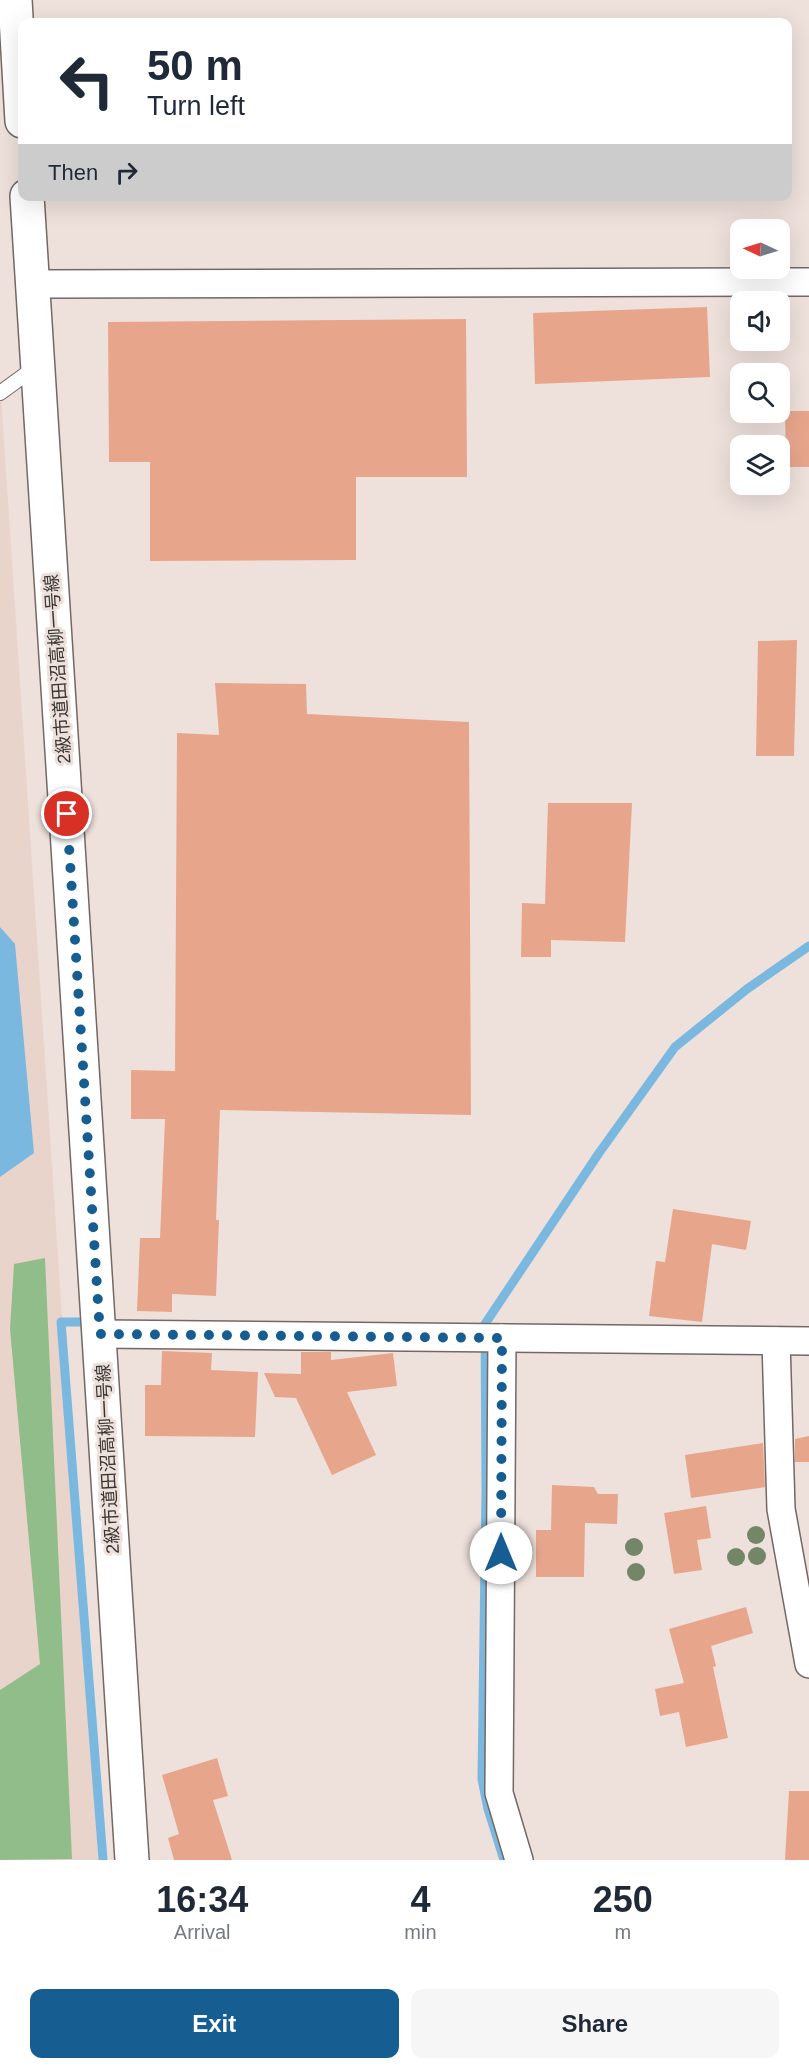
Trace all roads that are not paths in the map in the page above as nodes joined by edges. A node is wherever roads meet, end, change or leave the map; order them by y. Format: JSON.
{"nodes":[{"id":1,"x":15,"y":0,"type":"edge"},
{"id":2,"x":18,"y":52,"type":"edge"},
{"id":3,"x":27,"y":201,"type":"edge"},
{"id":4,"x":809,"y":282,"type":"edge"},
{"id":5,"x":33,"y":284,"type":"junction"},
{"id":6,"x":38,"y":365,"type":"junction"},
{"id":7,"x":0,"y":393,"type":"edge"},
{"id":8,"x":100,"y":1334,"type":"junction"},
{"id":9,"x":502,"y":1338,"type":"junction"},
{"id":10,"x":776,"y":1341,"type":"junction"},
{"id":11,"x":809,"y":1341,"type":"edge"},
{"id":12,"x":809,"y":1664,"type":"edge"},
{"id":13,"x":132,"y":1860,"type":"edge"},
{"id":14,"x":519,"y":1860,"type":"edge"}],
"edges":[{"from":1,"to":2,"type":"street"},
{"from":3,"to":5,"type":"street","name":"2級市道田沼高柳一号線"},
{"from":4,"to":5,"type":"street"},
{"from":5,"to":6,"type":"street","name":"2級市道田沼高柳一号線"},
{"from":6,"to":7,"type":"lane"},
{"from":6,"to":8,"type":"street","name":"2級市道田沼高柳一号線"},
{"from":8,"to":9,"type":"street"},
{"from":8,"to":13,"type":"street","name":"2級市道田沼高柳一号線"},
{"from":9,"to":10,"type":"street"},
{"from":9,"to":14,"type":"street"},
{"from":10,"to":11,"type":"street"},
{"from":10,"to":12,"type":"street"}]}
